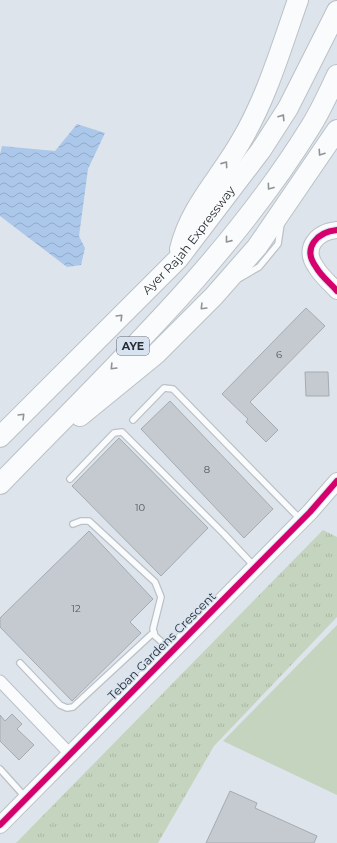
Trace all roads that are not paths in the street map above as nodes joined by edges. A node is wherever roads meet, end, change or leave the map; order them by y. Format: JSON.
{"nodes":[{"id":1,"x":293,"y":2,"type":"edge"},
{"id":2,"x":337,"y":11,"type":"edge"},
{"id":3,"x":337,"y":75,"type":"edge"},
{"id":4,"x":337,"y":130,"type":"edge"},
{"id":5,"x":337,"y":230,"type":"edge"},
{"id":6,"x":178,"y":259,"type":"junction"},
{"id":7,"x":337,"y":291,"type":"edge"},
{"id":8,"x":133,"y":420,"type":"dead end"},
{"id":9,"x":0,"y":437,"type":"edge"},
{"id":10,"x":70,"y":479,"type":"dead end"},
{"id":11,"x":3,"y":481,"type":"edge"},
{"id":12,"x":337,"y":481,"type":"edge"},
{"id":13,"x":302,"y":521,"type":"junction"},
{"id":14,"x":73,"y":524,"type":"dead end"},
{"id":15,"x":255,"y":568,"type":"junction"},
{"id":16,"x":154,"y":632,"type":"junction"},
{"id":17,"x":172,"y":652,"type":"junction"},
{"id":18,"x":20,"y":664,"type":"dead end"},
{"id":19,"x":0,"y":681,"type":"edge"},
{"id":20,"x":70,"y":754,"type":"junction"},
{"id":21,"x":0,"y":769,"type":"edge"},
{"id":22,"x":27,"y":798,"type":"junction"},
{"id":23,"x":0,"y":825,"type":"edge"}],
"edges":[{"from":6,"to":1,"type":"highway","one_way":true},
{"from":6,"to":2,"type":"highway","name":"Ayer Rajah Expressway","number":"AYE","one_way":true},
{"from":3,"to":11,"type":"highway","number":"AYE","one_way":true},
{"from":4,"to":11,"type":"highway","one_way":true},
{"from":5,"to":7,"type":"street"},
{"from":9,"to":6,"type":"highway","name":"Ayer Rajah Expressway","number":"AYE","one_way":true},
{"from":8,"to":13,"type":"lane"},
{"from":10,"to":15,"type":"lane"},
{"from":12,"to":13,"type":"street","name":"Teban Gardens Crescent"},
{"from":13,"to":15,"type":"street","name":"Teban Gardens Crescent"},
{"from":14,"to":16,"type":"lane"},
{"from":15,"to":17,"type":"street","name":"Teban Gardens Crescent"},
{"from":16,"to":17,"type":"lane"},
{"from":16,"to":18,"type":"lane"},
{"from":17,"to":20,"type":"street","name":"Teban Gardens Crescent"},
{"from":19,"to":20,"type":"street"},
{"from":20,"to":22,"type":"street","name":"Teban Gardens Crescent"},
{"from":21,"to":22,"type":"lane"},
{"from":22,"to":23,"type":"street","name":"Teban Gardens Crescent"}]}
